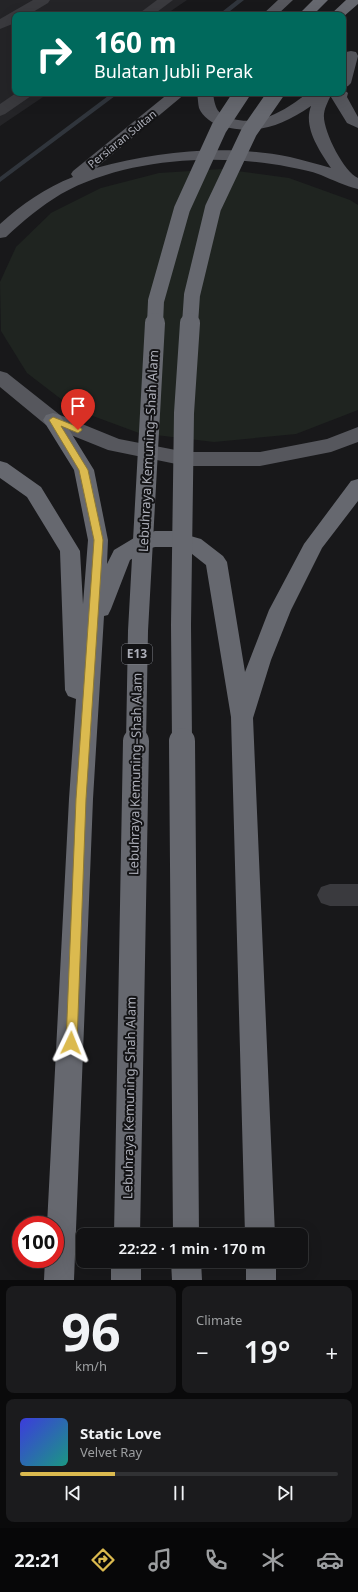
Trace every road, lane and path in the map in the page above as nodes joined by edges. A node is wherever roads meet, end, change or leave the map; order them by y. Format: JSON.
{"nodes":[{"id":1,"x":43,"y":0,"type":"edge"},
{"id":2,"x":166,"y":0,"type":"edge"},
{"id":3,"x":286,"y":0,"type":"edge"},
{"id":4,"x":321,"y":0,"type":"edge"},
{"id":5,"x":354,"y":0,"type":"edge"},
{"id":6,"x":23,"y":12,"type":"edge"},
{"id":7,"x":148,"y":12,"type":"edge"},
{"id":8,"x":272,"y":12,"type":"edge"},
{"id":9,"x":308,"y":12,"type":"edge"},
{"id":10,"x":340,"y":12,"type":"edge"},
{"id":11,"x":12,"y":18,"type":"edge"},
{"id":12,"x":0,"y":26,"type":"edge"},
{"id":13,"x":351,"y":57,"type":"edge"},
{"id":14,"x":346,"y":73,"type":"edge"},
{"id":15,"x":0,"y":95,"type":"edge"},
{"id":16,"x":174,"y":96,"type":"edge"},
{"id":17,"x":205,"y":96,"type":"edge"},
{"id":18,"x":240,"y":96,"type":"edge"},
{"id":19,"x":274,"y":96,"type":"edge"},
{"id":20,"x":315,"y":96,"type":"edge"},
{"id":21,"x":323,"y":96,"type":"edge"},
{"id":22,"x":338,"y":96,"type":"edge"},
{"id":23,"x":20,"y":97,"type":"edge"},
{"id":24,"x":0,"y":110,"type":"edge"},
{"id":25,"x":358,"y":123,"type":"edge"},
{"id":26,"x":353,"y":182,"type":"edge"},
{"id":27,"x":65,"y":185,"type":"junction"},
{"id":28,"x":0,"y":233,"type":"edge"},
{"id":29,"x":0,"y":377,"type":"edge"},
{"id":30,"x":53,"y":420,"type":"junction"},
{"id":31,"x":358,"y":434,"type":"edge"},
{"id":32,"x":0,"y":468,"type":"edge"},
{"id":33,"x":358,"y":486,"type":"edge"},
{"id":34,"x":92,"y":629,"type":"junction"},
{"id":35,"x":242,"y":718,"type":"junction"},
{"id":36,"x":81,"y":799,"type":"junction"},
{"id":37,"x":330,"y":895,"type":"dead end"},
{"id":38,"x":358,"y":895,"type":"edge"},
{"id":39,"x":127,"y":1228,"type":"edge"},
{"id":40,"x":186,"y":1228,"type":"edge"},
{"id":41,"x":260,"y":1228,"type":"edge"},
{"id":42,"x":126,"y":1268,"type":"edge"},
{"id":43,"x":186,"y":1268,"type":"edge"},
{"id":44,"x":261,"y":1268,"type":"edge"},
{"id":45,"x":59,"y":1280,"type":"edge"},
{"id":46,"x":126,"y":1280,"type":"edge"},
{"id":47,"x":187,"y":1280,"type":"edge"},
{"id":48,"x":261,"y":1280,"type":"edge"}],
"edges":[{"from":1,"to":6,"type":"street"},
{"from":2,"to":7,"type":"street"},
{"from":3,"to":8,"type":"main road"},
{"from":4,"to":9,"type":"highway"},
{"from":5,"to":10,"type":"highway"},
{"from":11,"to":12,"type":"street"},
{"from":13,"to":14,"type":"main road"},
{"from":15,"to":23,"type":"street"},
{"from":16,"to":27,"type":"main road","name":"Persiaran Sultan"},
{"from":17,"to":20,"type":"main road"},
{"from":18,"to":39,"type":"highway","name":"Lebuhraya Kemuning–Shah Alam","number":"E13","bridge":true},
{"from":19,"to":40,"type":"highway","bridge":true},
{"from":21,"to":26,"type":"main road"},
{"from":22,"to":25,"type":"main road"},
{"from":23,"to":24,"type":"street"},
{"from":26,"to":27,"type":"main road"},
{"from":27,"to":28,"type":"main road"},
{"from":29,"to":30,"type":"main road"},
{"from":30,"to":31,"type":"main road"},
{"from":30,"to":34,"type":"highway"},
{"from":32,"to":36,"type":"highway"},
{"from":33,"to":35,"type":"highway"},
{"from":34,"to":35,"type":"highway"},
{"from":34,"to":36,"type":"highway"},
{"from":35,"to":41,"type":"highway"},
{"from":36,"to":45,"type":"highway"},
{"from":37,"to":38,"type":"street"},
{"from":42,"to":46,"type":"highway"},
{"from":43,"to":47,"type":"highway"},
{"from":44,"to":48,"type":"highway"}]}
